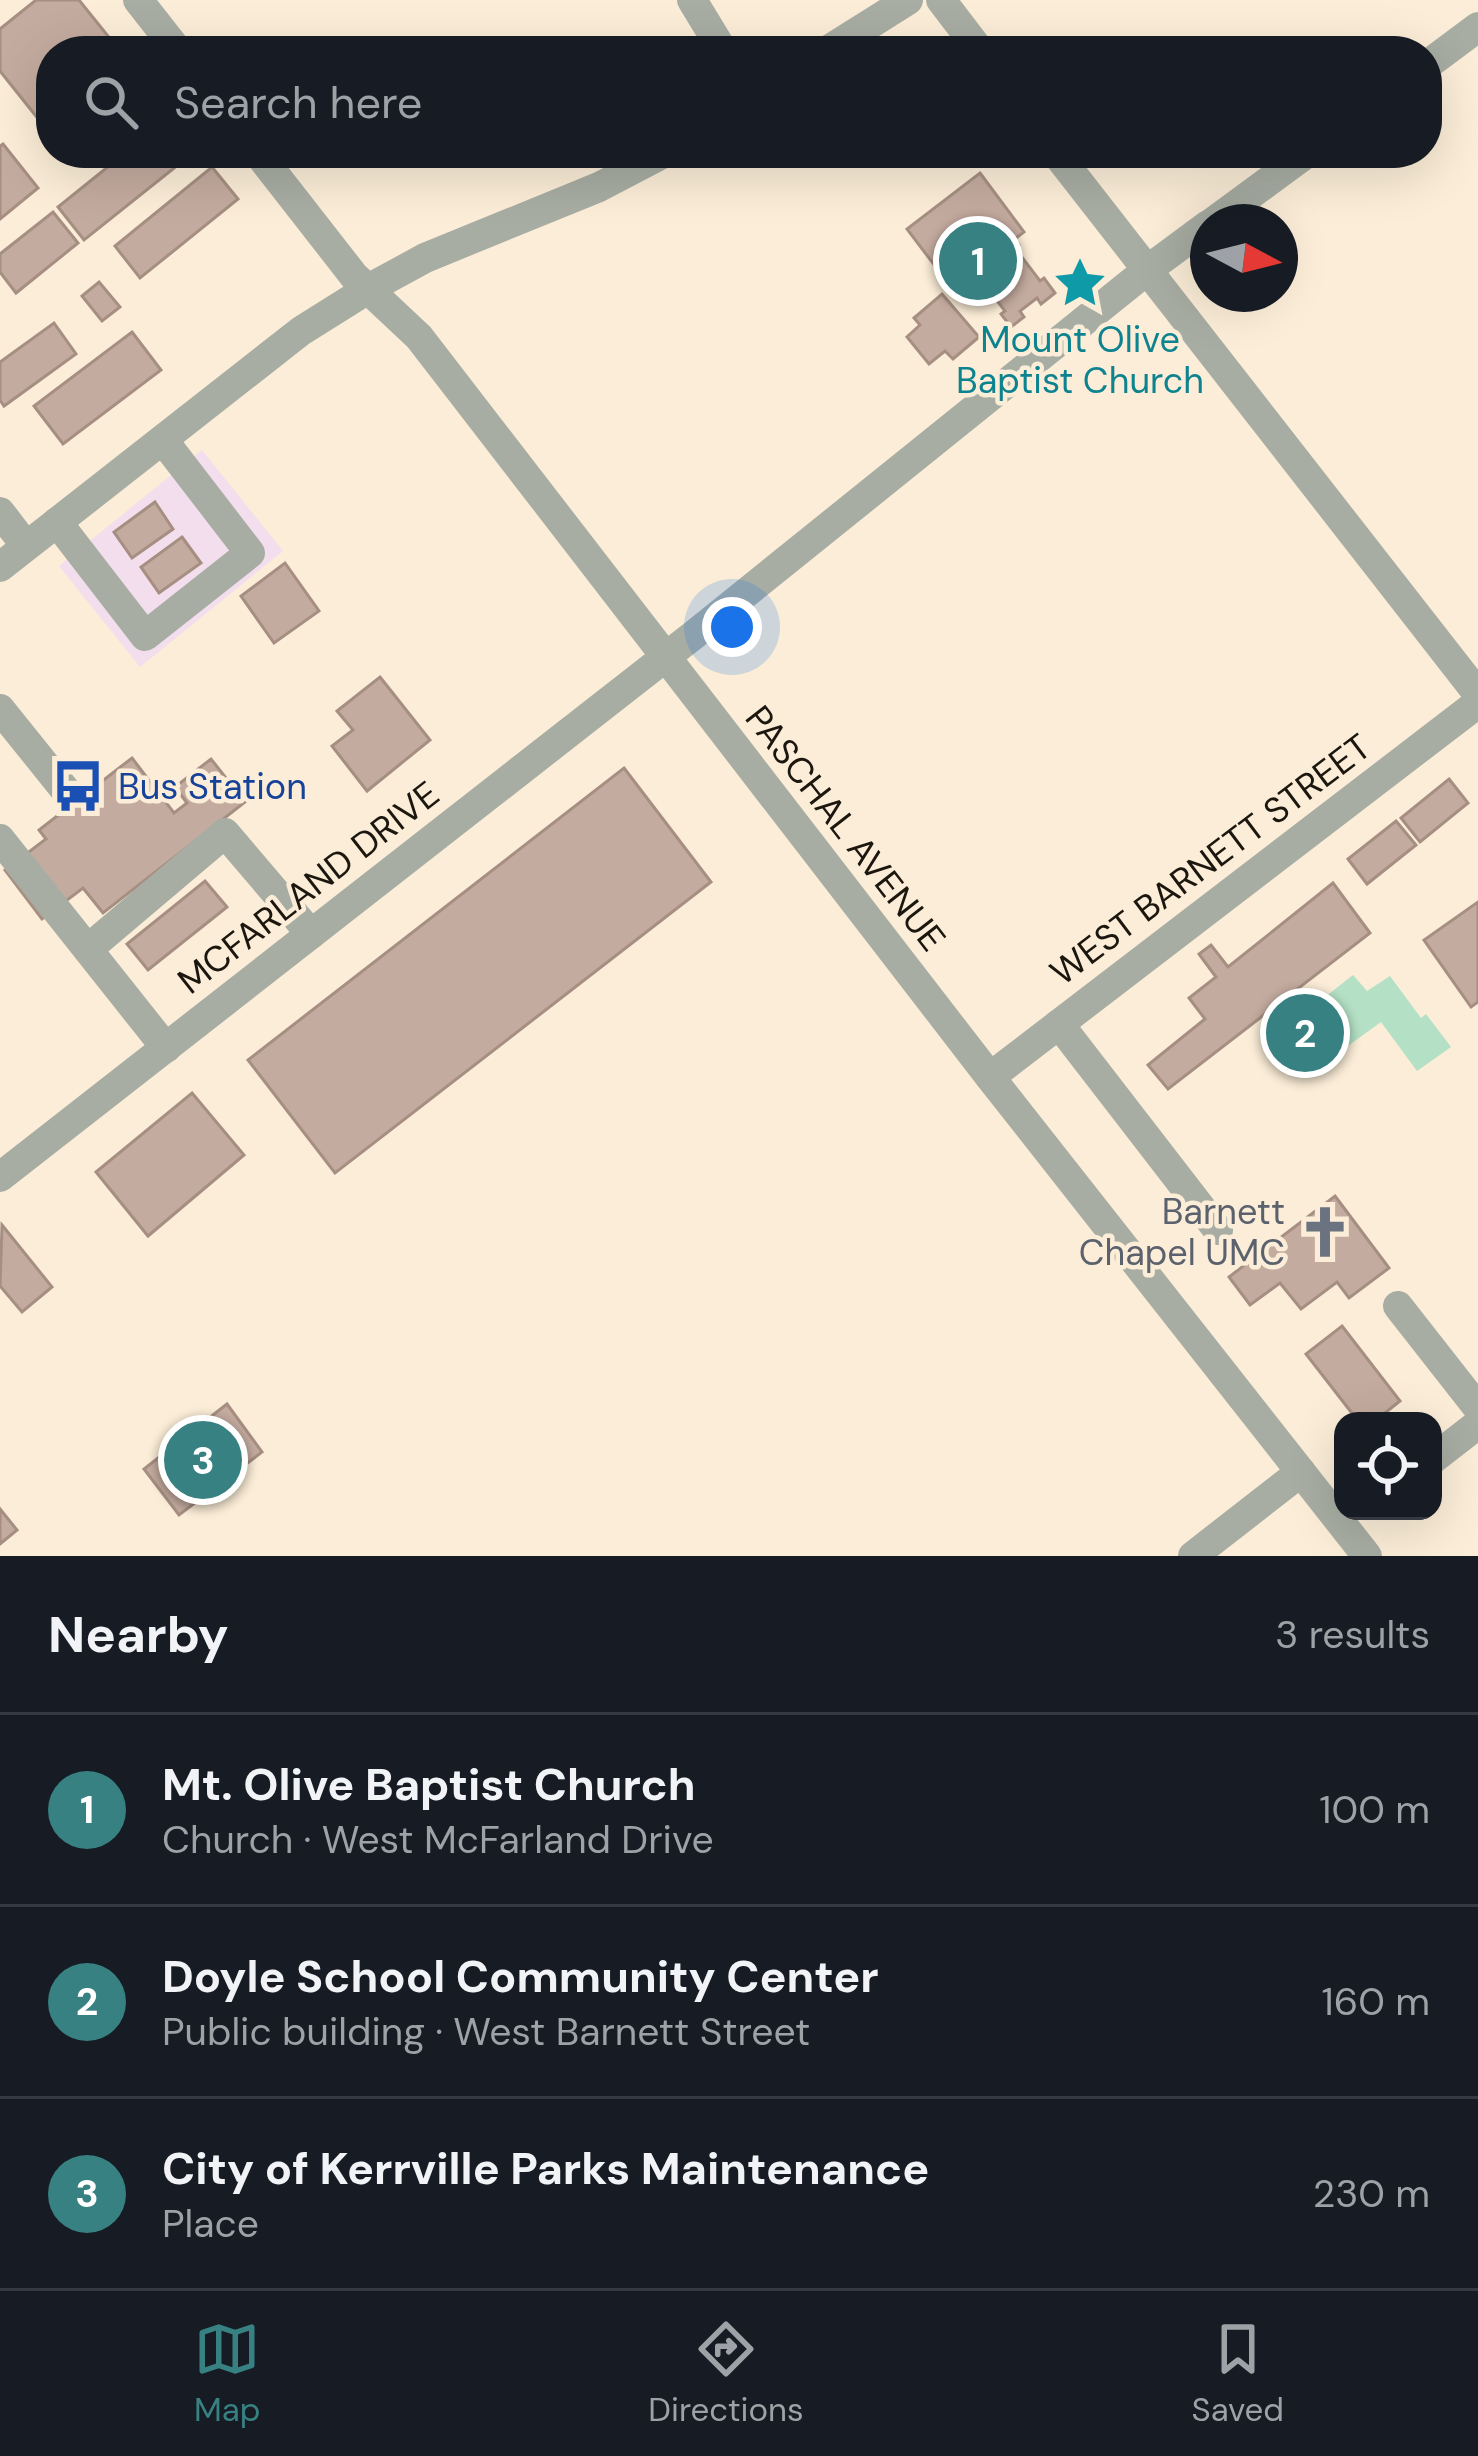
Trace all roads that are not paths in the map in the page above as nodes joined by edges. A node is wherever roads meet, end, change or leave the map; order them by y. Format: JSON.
{"nodes":[{"id":1,"x":138,"y":0,"type":"edge"},
{"id":2,"x":692,"y":0,"type":"edge"},
{"id":3,"x":908,"y":0,"type":"edge"},
{"id":4,"x":941,"y":0,"type":"edge"},
{"id":5,"x":1478,"y":27,"type":"edge"},
{"id":6,"x":166,"y":36,"type":"edge"},
{"id":7,"x":714,"y":36,"type":"edge"},
{"id":8,"x":851,"y":36,"type":"edge"},
{"id":9,"x":969,"y":36,"type":"edge"},
{"id":10,"x":1442,"y":54,"type":"edge"},
{"id":11,"x":270,"y":168,"type":"edge"},
{"id":12,"x":635,"y":168,"type":"edge"},
{"id":13,"x":1067,"y":168,"type":"edge"},
{"id":14,"x":1287,"y":168,"type":"edge"},
{"id":15,"x":1237,"y":204,"type":"edge"},
{"id":16,"x":1190,"y":238,"type":"edge"},
{"id":17,"x":1145,"y":271,"type":"junction"},
{"id":18,"x":368,"y":289,"type":"junction"},
{"id":19,"x":163,"y":440,"type":"junction"},
{"id":20,"x":0,"y":512,"type":"edge"},
{"id":21,"x":57,"y":522,"type":"junction"},
{"id":22,"x":26,"y":546,"type":"junction"},
{"id":23,"x":0,"y":567,"type":"edge"},
{"id":24,"x":665,"y":658,"type":"junction"},
{"id":25,"x":1478,"y":698,"type":"edge"},
{"id":26,"x":0,"y":709,"type":"edge"},
{"id":27,"x":66,"y":791,"type":"dead end"},
{"id":28,"x":0,"y":839,"type":"edge"},
{"id":29,"x":311,"y":934,"type":"junction"},
{"id":30,"x":88,"y":950,"type":"junction"},
{"id":31,"x":1059,"y":1024,"type":"junction"},
{"id":32,"x":166,"y":1048,"type":"junction"},
{"id":33,"x":990,"y":1077,"type":"junction"},
{"id":34,"x":0,"y":1177,"type":"edge"},
{"id":35,"x":1218,"y":1230,"type":"dead end"},
{"id":36,"x":1397,"y":1306,"type":"dead end"},
{"id":37,"x":1478,"y":1408,"type":"edge"},
{"id":38,"x":1478,"y":1424,"type":"edge"},
{"id":39,"x":1442,"y":1452,"type":"edge"},
{"id":40,"x":1301,"y":1472,"type":"junction"},
{"id":41,"x":1334,"y":1501,"type":"edge"},
{"id":42,"x":1355,"y":1520,"type":"edge"},
{"id":43,"x":1193,"y":1556,"type":"edge"},
{"id":44,"x":1367,"y":1556,"type":"edge"}],
"edges":[{"from":1,"to":6,"type":"street"},
{"from":2,"to":7,"type":"street"},
{"from":3,"to":8,"type":"street"},
{"from":4,"to":9,"type":"street"},
{"from":5,"to":10,"type":"street"},
{"from":11,"to":18,"type":"street","name":"PASCHAL AVENUE"},
{"from":12,"to":18,"type":"street"},
{"from":13,"to":17,"type":"street"},
{"from":14,"to":15,"type":"street","name":"MCFARLAND DRIVE"},
{"from":16,"to":17,"type":"street","name":"MCFARLAND DRIVE"},
{"from":17,"to":24,"type":"street","name":"MCFARLAND DRIVE"},
{"from":17,"to":25,"type":"street"},
{"from":18,"to":19,"type":"street"},
{"from":18,"to":24,"type":"street","name":"PASCHAL AVENUE"},
{"from":19,"to":21,"type":"street"},
{"from":19,"to":21,"type":"street"},
{"from":20,"to":22,"type":"street"},
{"from":21,"to":22,"type":"street"},
{"from":22,"to":23,"type":"street"},
{"from":24,"to":29,"type":"street","name":"MCFARLAND DRIVE"},
{"from":24,"to":33,"type":"street","name":"PASCHAL AVENUE"},
{"from":25,"to":31,"type":"street","name":"WEST BARNETT STREET"},
{"from":26,"to":27,"type":"street"},
{"from":28,"to":30,"type":"street"},
{"from":29,"to":30,"type":"street"},
{"from":29,"to":32,"type":"street","name":"MCFARLAND DRIVE"},
{"from":30,"to":32,"type":"street"},
{"from":31,"to":33,"type":"street","name":"WEST BARNETT STREET"},
{"from":31,"to":35,"type":"street"},
{"from":32,"to":34,"type":"street","name":"MCFARLAND DRIVE"},
{"from":33,"to":40,"type":"street","name":"PASCHAL AVENUE"},
{"from":36,"to":37,"type":"street"},
{"from":38,"to":39,"type":"street"},
{"from":40,"to":41,"type":"street","name":"PASCHAL AVENUE"},
{"from":40,"to":43,"type":"street"},
{"from":42,"to":44,"type":"street","name":"PASCHAL AVENUE"}]}
